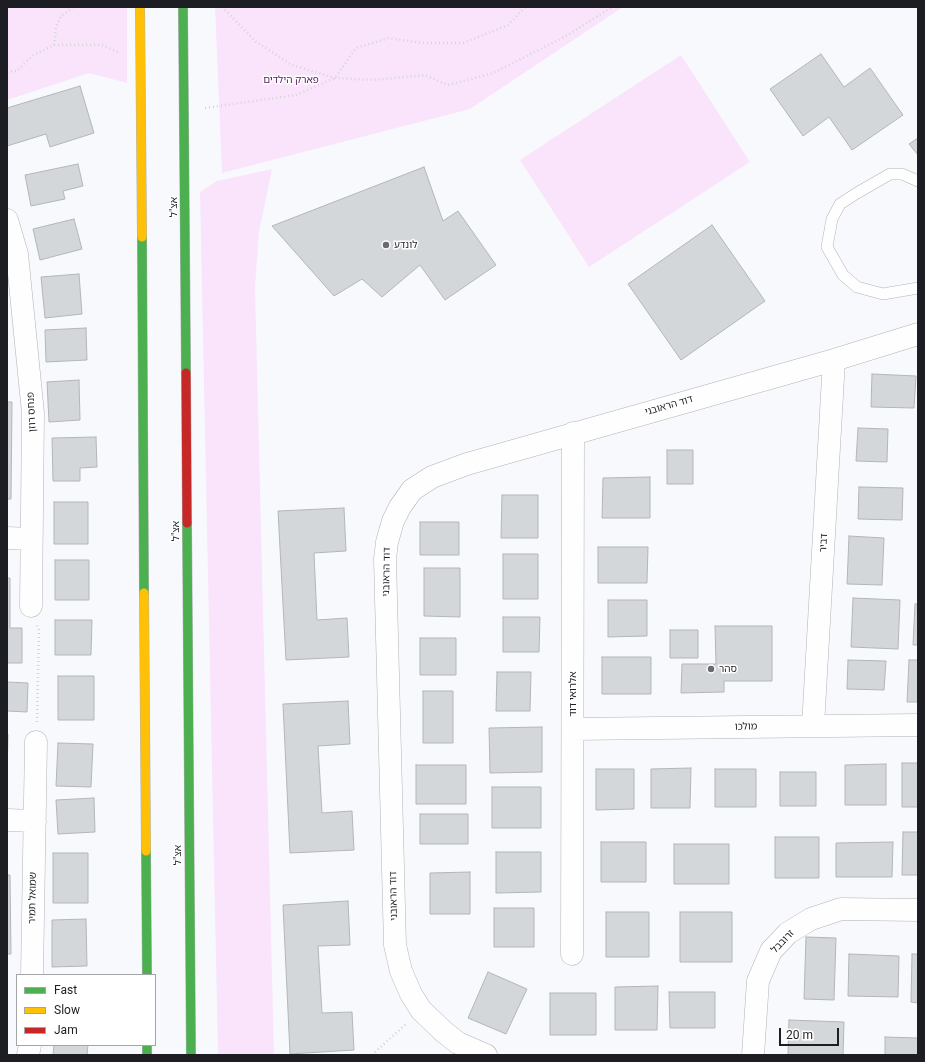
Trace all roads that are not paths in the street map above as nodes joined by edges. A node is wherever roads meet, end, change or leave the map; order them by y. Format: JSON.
{"nodes":[{"id":1,"x":140,"y":7,"type":"edge"},
{"id":2,"x":184,"y":7,"type":"edge"},
{"id":3,"x":918,"y":181,"type":"edge"},
{"id":4,"x":7,"y":220,"type":"edge"},
{"id":5,"x":12,"y":255,"type":"edge"},
{"id":6,"x":918,"y":288,"type":"edge"},
{"id":7,"x":918,"y":334,"type":"edge"},
{"id":8,"x":834,"y":360,"type":"junction"},
{"id":9,"x":573,"y":433,"type":"junction"},
{"id":10,"x":7,"y":538,"type":"edge"},
{"id":11,"x":32,"y":539,"type":"junction"},
{"id":12,"x":31,"y":606,"type":"road end"},
{"id":13,"x":918,"y":725,"type":"edge"},
{"id":14,"x":813,"y":726,"type":"junction"},
{"id":15,"x":573,"y":729,"type":"junction"},
{"id":16,"x":36,"y":742,"type":"road end"},
{"id":17,"x":7,"y":820,"type":"edge"},
{"id":18,"x":35,"y":821,"type":"junction"},
{"id":19,"x":918,"y":910,"type":"edge"},
{"id":20,"x":572,"y":954,"type":"dead end"},
{"id":21,"x":32,"y":974,"type":"edge"},
{"id":22,"x":147,"y":974,"type":"edge"},
{"id":23,"x":191,"y":1055,"type":"edge"},
{"id":24,"x":486,"y":1055,"type":"edge"},
{"id":25,"x":753,"y":1055,"type":"edge"}],
"edges":[{"from":1,"to":22,"type":"main road"},
{"from":2,"to":23,"type":"main road","name":"אצ\"ל"},
{"from":3,"to":6,"type":"lane"},
{"from":4,"to":5,"type":"street","name":"פנחס רוזן"},
{"from":5,"to":11,"type":"street","name":"פנחס רוזן"},
{"from":7,"to":8,"type":"street","name":"דוד הראובני"},
{"from":8,"to":9,"type":"street","name":"דוד הראובני"},
{"from":8,"to":14,"type":"street","name":"דביר"},
{"from":9,"to":15,"type":"street","name":"אלרואי דוד"},
{"from":9,"to":24,"type":"street","name":"דוד הראובני"},
{"from":10,"to":11,"type":"street"},
{"from":11,"to":12,"type":"street","name":"פנחס רוזן"},
{"from":13,"to":14,"type":"street","name":"מולכו"},
{"from":14,"to":15,"type":"street","name":"מולכו"},
{"from":15,"to":20,"type":"street","name":"אלרואי דוד"},
{"from":16,"to":18,"type":"street","name":"שמואל תמיר"},
{"from":17,"to":18,"type":"street"},
{"from":18,"to":21,"type":"street","name":"שמואל תמיר"},
{"from":19,"to":25,"type":"street","name":"זרובבל"}]}
